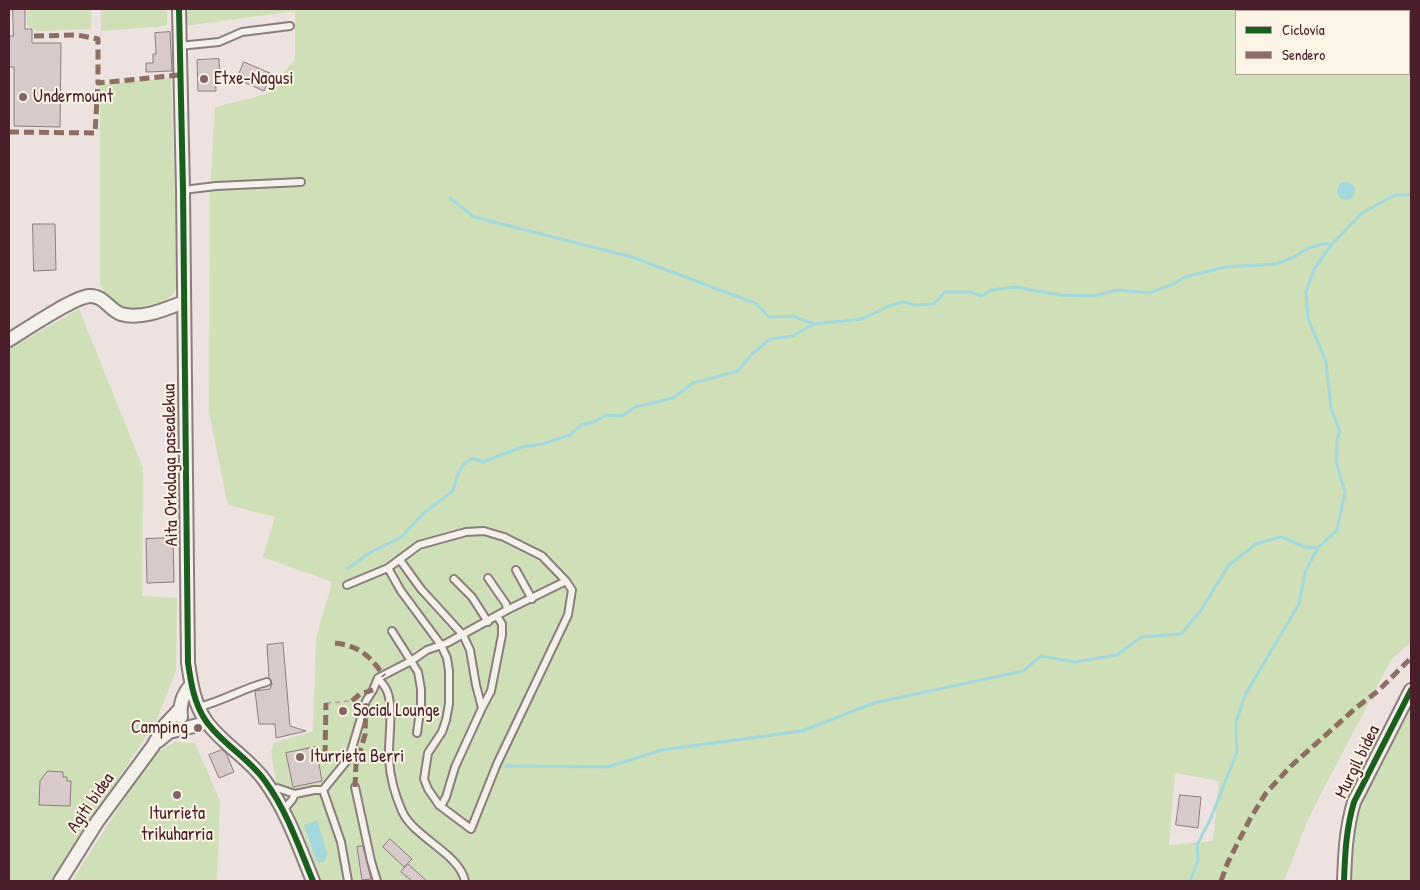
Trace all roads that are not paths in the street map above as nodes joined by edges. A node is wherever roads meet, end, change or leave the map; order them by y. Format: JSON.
{"nodes":[{"id":1,"x":179,"y":9,"type":"edge"},
{"id":2,"x":290,"y":26,"type":"dead end"},
{"id":3,"x":179,"y":46,"type":"junction"},
{"id":4,"x":301,"y":182,"type":"dead end"},
{"id":5,"x":183,"y":190,"type":"junction"},
{"id":6,"x":184,"y":302,"type":"junction"},
{"id":7,"x":9,"y":340,"type":"edge"},
{"id":8,"x":400,"y":560,"type":"junction"},
{"id":9,"x":388,"y":568,"type":"junction"},
{"id":10,"x":516,"y":570,"type":"dead end"},
{"id":11,"x":488,"y":578,"type":"dead end"},
{"id":12,"x":454,"y":580,"type":"dead end"},
{"id":13,"x":566,"y":581,"type":"junction"},
{"id":14,"x":347,"y":585,"type":"dead end"},
{"id":15,"x":532,"y":599,"type":"junction"},
{"id":16,"x":507,"y":610,"type":"junction"},
{"id":17,"x":497,"y":616,"type":"junction"},
{"id":18,"x":488,"y":622,"type":"junction"},
{"id":19,"x":392,"y":631,"type":"dead end"},
{"id":20,"x":463,"y":634,"type":"junction"},
{"id":21,"x":441,"y":645,"type":"junction"},
{"id":22,"x":411,"y":661,"type":"junction"},
{"id":23,"x":378,"y":678,"type":"junction"},
{"id":24,"x":268,"y":682,"type":"dead end"},
{"id":25,"x":191,"y":685,"type":"junction"},
{"id":26,"x":1411,"y":690,"type":"edge"},
{"id":27,"x":199,"y":707,"type":"junction"},
{"id":28,"x":482,"y":708,"type":"junction"},
{"id":29,"x":180,"y":709,"type":"junction"},
{"id":30,"x":206,"y":721,"type":"junction"},
{"id":31,"x":183,"y":729,"type":"junction"},
{"id":32,"x":417,"y":733,"type":"dead end"},
{"id":33,"x":152,"y":746,"type":"junction"},
{"id":34,"x":356,"y":787,"type":"dead end"},
{"id":35,"x":323,"y":790,"type":"junction"},
{"id":36,"x":272,"y":791,"type":"junction"},
{"id":37,"x":295,"y":794,"type":"junction"},
{"id":38,"x":441,"y":806,"type":"junction"},
{"id":39,"x":283,"y":810,"type":"junction"},
{"id":40,"x":60,"y":881,"type":"edge"},
{"id":41,"x":313,"y":881,"type":"edge"},
{"id":42,"x":348,"y":881,"type":"edge"},
{"id":43,"x":377,"y":881,"type":"edge"},
{"id":44,"x":465,"y":881,"type":"edge"},
{"id":45,"x":1344,"y":881,"type":"edge"}],
"edges":[{"from":1,"to":3,"type":"street","name":"Aita Orkolaga pasealekua"},
{"from":2,"to":3,"type":"lane"},
{"from":3,"to":5,"type":"street","name":"Aita Orkolaga pasealekua"},
{"from":4,"to":5,"type":"lane"},
{"from":5,"to":6,"type":"street","name":"Aita Orkolaga pasealekua"},
{"from":6,"to":7,"type":"street"},
{"from":6,"to":25,"type":"street","name":"Aita Orkolaga pasealekua"},
{"from":8,"to":9,"type":"lane"},
{"from":8,"to":13,"type":"lane"},
{"from":8,"to":20,"type":"lane"},
{"from":9,"to":14,"type":"lane"},
{"from":9,"to":21,"type":"lane"},
{"from":10,"to":15,"type":"lane"},
{"from":11,"to":16,"type":"lane"},
{"from":12,"to":18,"type":"lane"},
{"from":13,"to":15,"type":"lane"},
{"from":13,"to":38,"type":"lane"},
{"from":15,"to":16,"type":"lane"},
{"from":16,"to":17,"type":"lane"},
{"from":17,"to":18,"type":"lane"},
{"from":17,"to":28,"type":"lane"},
{"from":18,"to":20,"type":"lane"},
{"from":19,"to":22,"type":"lane"},
{"from":20,"to":21,"type":"lane"},
{"from":20,"to":28,"type":"lane"},
{"from":21,"to":22,"type":"lane"},
{"from":21,"to":38,"type":"lane"},
{"from":22,"to":23,"type":"lane"},
{"from":22,"to":32,"type":"lane"},
{"from":23,"to":35,"type":"lane"},
{"from":23,"to":44,"type":"lane"},
{"from":24,"to":27,"type":"lane"},
{"from":25,"to":27,"type":"street","name":"Aita Orkolaga pasealekua"},
{"from":25,"to":29,"type":"street","name":"Agiti bidea"},
{"from":26,"to":45,"type":"street","name":"Murgil bidea"},
{"from":27,"to":30,"type":"street","name":"Aita Orkolaga pasealekua"},
{"from":28,"to":38,"type":"lane"},
{"from":29,"to":31,"type":"street"},
{"from":29,"to":33,"type":"street","name":"Agiti bidea"},
{"from":30,"to":31,"type":"street","name":"Agiti bidea"},
{"from":30,"to":36,"type":"street","name":"Aita Orkolaga pasealekua"},
{"from":31,"to":33,"type":"street","name":"Agiti bidea"},
{"from":33,"to":40,"type":"street","name":"Agiti bidea"},
{"from":34,"to":43,"type":"lane"},
{"from":35,"to":37,"type":"lane"},
{"from":35,"to":42,"type":"lane"},
{"from":36,"to":37,"type":"lane"},
{"from":36,"to":39,"type":"street","name":"Aita Orkolaga pasealekua"},
{"from":37,"to":39,"type":"lane"},
{"from":39,"to":41,"type":"street","name":"Aita Orkolaga pasealekua"}]}
